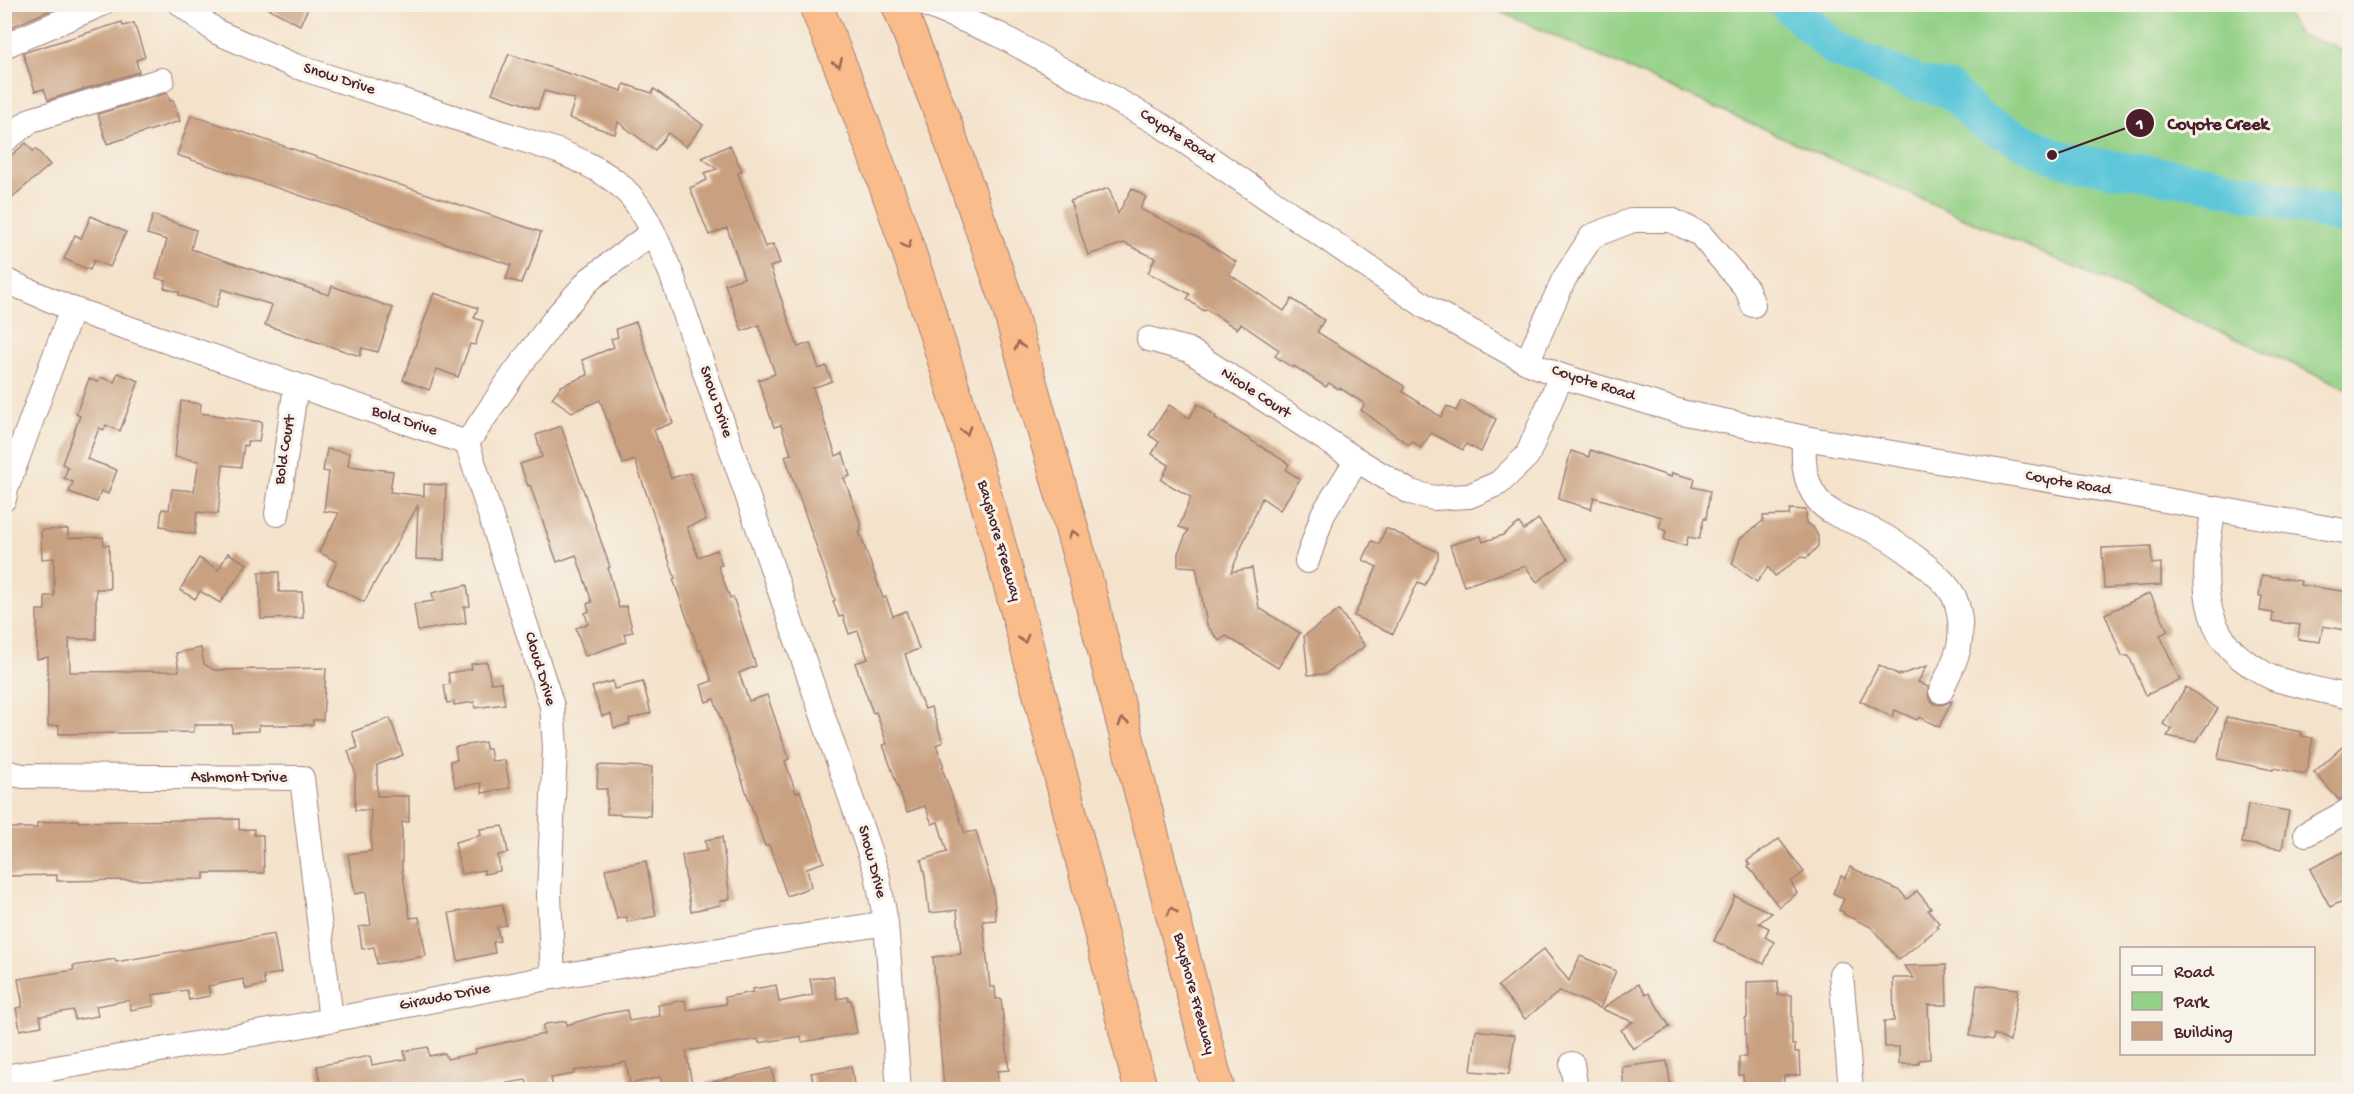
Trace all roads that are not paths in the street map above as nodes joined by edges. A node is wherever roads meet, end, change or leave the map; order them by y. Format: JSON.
{"nodes":[{"id":1,"x":102,"y":4,"type":"edge"},
{"id":2,"x":181,"y":4,"type":"edge"},
{"id":3,"x":898,"y":4,"type":"edge"},
{"id":4,"x":925,"y":4,"type":"edge"},
{"id":5,"x":815,"y":6,"type":"edge"},
{"id":6,"x":4,"y":46,"type":"edge"},
{"id":7,"x":162,"y":80,"type":"dead end"},
{"id":8,"x":4,"y":141,"type":"edge"},
{"id":9,"x":653,"y":232,"type":"junction"},
{"id":10,"x":4,"y":280,"type":"edge"},
{"id":11,"x":1753,"y":304,"type":"dead end"},
{"id":12,"x":72,"y":309,"type":"junction"},
{"id":13,"x":1149,"y":339,"type":"dead end"},
{"id":14,"x":1527,"y":362,"type":"junction"},
{"id":15,"x":1561,"y":376,"type":"junction"},
{"id":16,"x":296,"y":387,"type":"junction"},
{"id":17,"x":1805,"y":438,"type":"junction"},
{"id":18,"x":467,"y":443,"type":"junction"},
{"id":19,"x":1357,"y":460,"type":"junction"},
{"id":20,"x":4,"y":499,"type":"edge"},
{"id":21,"x":2214,"y":508,"type":"junction"},
{"id":22,"x":277,"y":514,"type":"dead end"},
{"id":23,"x":2349,"y":532,"type":"edge"},
{"id":24,"x":1307,"y":561,"type":"dead end"},
{"id":25,"x":1941,"y":691,"type":"dead end"},
{"id":26,"x":2349,"y":697,"type":"edge"},
{"id":27,"x":4,"y":772,"type":"edge"},
{"id":28,"x":2349,"y":810,"type":"edge"},
{"id":29,"x":2306,"y":834,"type":"dead end"},
{"id":30,"x":886,"y":923,"type":"junction"},
{"id":31,"x":1841,"y":974,"type":"dead end"},
{"id":32,"x":553,"y":977,"type":"junction"},
{"id":33,"x":331,"y":1020,"type":"junction"},
{"id":34,"x":1572,"y":1064,"type":"dead end"},
{"id":35,"x":4,"y":1077,"type":"edge"},
{"id":36,"x":28,"y":1081,"type":"edge"},
{"id":37,"x":899,"y":1089,"type":"edge"},
{"id":38,"x":1141,"y":1089,"type":"edge"},
{"id":39,"x":1218,"y":1089,"type":"edge"},
{"id":40,"x":1576,"y":1089,"type":"edge"},
{"id":41,"x":1851,"y":1089,"type":"edge"}],
"edges":[{"from":1,"to":6,"type":"street"},
{"from":2,"to":9,"type":"street","name":"Snow Drive"},
{"from":39,"to":3,"type":"highway","name":"Bayshore Freeway","one_way":true},
{"from":4,"to":14,"type":"street","name":"Coyote Road"},
{"from":5,"to":38,"type":"highway","name":"Bayshore Freeway","one_way":true},
{"from":7,"to":8,"type":"street"},
{"from":9,"to":18,"type":"street"},
{"from":9,"to":30,"type":"street","name":"Snow Drive"},
{"from":10,"to":12,"type":"street","name":"Bold Drive"},
{"from":11,"to":14,"type":"street"},
{"from":12,"to":16,"type":"street","name":"Bold Drive"},
{"from":12,"to":20,"type":"street"},
{"from":13,"to":19,"type":"street","name":"Nicole Court"},
{"from":14,"to":15,"type":"street","name":"Coyote Road"},
{"from":15,"to":17,"type":"street","name":"Coyote Road"},
{"from":15,"to":19,"type":"street","name":"Nicole Court"},
{"from":16,"to":18,"type":"street","name":"Bold Drive"},
{"from":16,"to":22,"type":"street","name":"Bold Court"},
{"from":17,"to":21,"type":"street","name":"Coyote Road"},
{"from":17,"to":25,"type":"street"},
{"from":18,"to":32,"type":"street","name":"Cloud Drive"},
{"from":19,"to":24,"type":"street"},
{"from":21,"to":23,"type":"street","name":"Coyote Road"},
{"from":21,"to":26,"type":"street"},
{"from":27,"to":33,"type":"street","name":"Ashmont Drive"},
{"from":28,"to":29,"type":"street"},
{"from":30,"to":32,"type":"street","name":"Giraudo Drive"},
{"from":30,"to":37,"type":"street","name":"Snow Drive"},
{"from":31,"to":41,"type":"street"},
{"from":32,"to":33,"type":"street","name":"Giraudo Drive"},
{"from":33,"to":36,"type":"street","name":"Giraudo Drive"},
{"from":34,"to":40,"type":"street"},
{"from":35,"to":36,"type":"street","name":"Giraudo Drive"}]}
